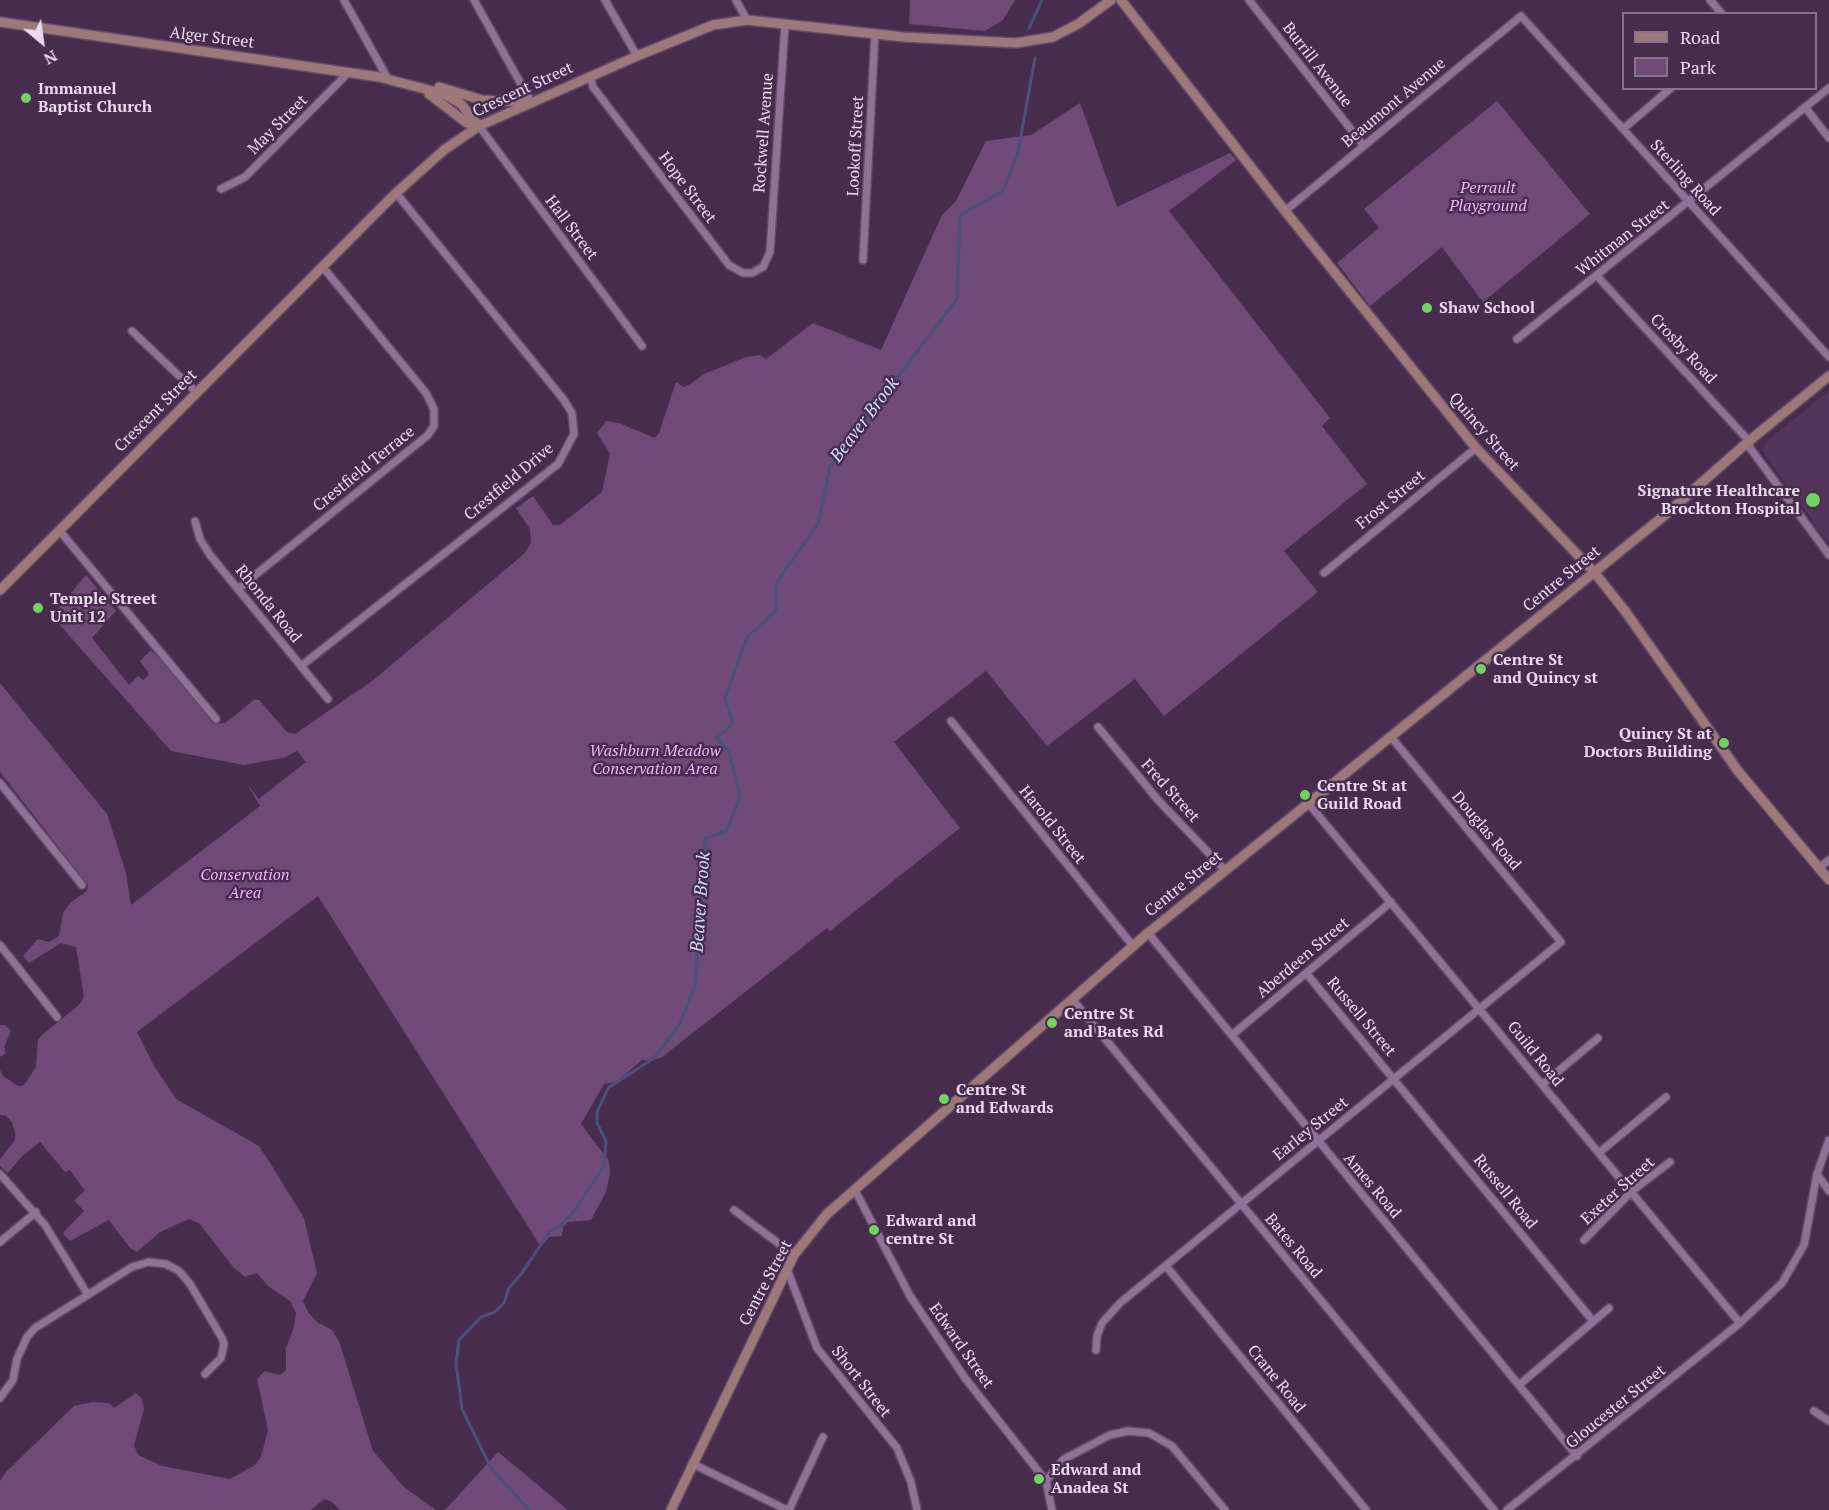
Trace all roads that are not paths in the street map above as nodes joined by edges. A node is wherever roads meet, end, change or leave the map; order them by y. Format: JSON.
{"nodes":[{"id":1,"x":344,"y":0,"type":"edge"},
{"id":2,"x":474,"y":0,"type":"edge"},
{"id":3,"x":605,"y":0,"type":"edge"},
{"id":4,"x":736,"y":0,"type":"edge"},
{"id":5,"x":1111,"y":0,"type":"edge"},
{"id":6,"x":1121,"y":0,"type":"edge"},
{"id":7,"x":1249,"y":0,"type":"edge"},
{"id":8,"x":1710,"y":0,"type":"edge"},
{"id":9,"x":1720,"y":12,"type":"edge"},
{"id":10,"x":1521,"y":16,"type":"joint"},
{"id":11,"x":747,"y":20,"type":"junction"},
{"id":12,"x":0,"y":22,"type":"edge"},
{"id":13,"x":784,"y":24,"type":"junction"},
{"id":14,"x":875,"y":33,"type":"junction"},
{"id":15,"x":637,"y":56,"type":"junction"},
{"id":16,"x":349,"y":72,"type":"junction"},
{"id":17,"x":590,"y":76,"type":"junction"},
{"id":18,"x":388,"y":80,"type":"junction"},
{"id":19,"x":419,"y":87,"type":"junction"},
{"id":20,"x":1829,"y":88,"type":"edge"},
{"id":21,"x":1669,"y":90,"type":"edge"},
{"id":22,"x":531,"y":102,"type":"junction"},
{"id":23,"x":1805,"y":107,"type":"junction"},
{"id":24,"x":479,"y":126,"type":"junction"},
{"id":25,"x":1623,"y":129,"type":"junction"},
{"id":26,"x":1829,"y":138,"type":"edge"},
{"id":27,"x":1364,"y":146,"type":"junction"},
{"id":28,"x":221,"y":189,"type":"dead end"},
{"id":29,"x":396,"y":193,"type":"junction"},
{"id":30,"x":1689,"y":202,"type":"junction"},
{"id":31,"x":1285,"y":211,"type":"junction"},
{"id":32,"x":771,"y":245,"type":"joint"},
{"id":33,"x":863,"y":260,"type":"dead end"},
{"id":34,"x":322,"y":266,"type":"junction"},
{"id":35,"x":1597,"y":276,"type":"junction"},
{"id":36,"x":132,"y":331,"type":"dead end"},
{"id":37,"x":1517,"y":339,"type":"dead end"},
{"id":38,"x":642,"y":346,"type":"dead end"},
{"id":39,"x":1829,"y":357,"type":"edge"},
{"id":40,"x":1829,"y":376,"type":"edge"},
{"id":41,"x":196,"y":393,"type":"junction"},
{"id":42,"x":1749,"y":441,"type":"junction"},
{"id":43,"x":1476,"y":448,"type":"junction"},
{"id":44,"x":195,"y":521,"type":"dead end"},
{"id":45,"x":59,"y":530,"type":"junction"},
{"id":46,"x":1829,"y":555,"type":"edge"},
{"id":47,"x":1594,"y":572,"type":"junction"},
{"id":48,"x":1324,"y":573,"type":"dead end"},
{"id":49,"x":238,"y":589,"type":"junction"},
{"id":50,"x":0,"y":590,"type":"edge"},
{"id":51,"x":301,"y":666,"type":"junction"},
{"id":52,"x":328,"y":699,"type":"dead end"},
{"id":53,"x":216,"y":719,"type":"dead end"},
{"id":54,"x":951,"y":721,"type":"dead end"},
{"id":55,"x":1098,"y":727,"type":"dead end"},
{"id":56,"x":1390,"y":737,"type":"junction"},
{"id":57,"x":0,"y":783,"type":"edge"},
{"id":58,"x":1308,"y":803,"type":"junction"},
{"id":59,"x":1829,"y":860,"type":"edge"},
{"id":60,"x":1819,"y":868,"type":"junction"},
{"id":61,"x":1225,"y":870,"type":"junction"},
{"id":62,"x":1829,"y":880,"type":"edge"},
{"id":63,"x":82,"y":885,"type":"dead end"},
{"id":64,"x":1391,"y":902,"type":"junction"},
{"id":65,"x":1148,"y":933,"type":"junction"},
{"id":66,"x":1562,"y":942,"type":"joint"},
{"id":67,"x":0,"y":945,"type":"edge"},
{"id":68,"x":1132,"y":946,"type":"junction"},
{"id":69,"x":1306,"y":973,"type":"junction"},
{"id":70,"x":1072,"y":1000,"type":"junction"},
{"id":71,"x":1482,"y":1009,"type":"junction"},
{"id":72,"x":57,"y":1017,"type":"dead end"},
{"id":73,"x":1232,"y":1035,"type":"junction"},
{"id":74,"x":1598,"y":1038,"type":"dead end"},
{"id":75,"x":1395,"y":1079,"type":"junction"},
{"id":76,"x":1543,"y":1084,"type":"junction"},
{"id":77,"x":1666,"y":1097,"type":"dead end"},
{"id":78,"x":1829,"y":1140,"type":"edge"},
{"id":79,"x":1317,"y":1141,"type":"junction"},
{"id":80,"x":1600,"y":1152,"type":"junction"},
{"id":81,"x":1670,"y":1162,"type":"dead end"},
{"id":82,"x":0,"y":1174,"type":"edge"},
{"id":83,"x":1817,"y":1174,"type":"junction"},
{"id":84,"x":855,"y":1190,"type":"junction"},
{"id":85,"x":1632,"y":1191,"type":"junction"},
{"id":86,"x":1829,"y":1191,"type":"edge"},
{"id":87,"x":1241,"y":1204,"type":"junction"},
{"id":88,"x":734,"y":1210,"type":"dead end"},
{"id":89,"x":36,"y":1212,"type":"junction"},
{"id":90,"x":1584,"y":1240,"type":"dead end"},
{"id":91,"x":0,"y":1242,"type":"edge"},
{"id":92,"x":794,"y":1255,"type":"junction"},
{"id":93,"x":1166,"y":1266,"type":"junction"},
{"id":94,"x":787,"y":1269,"type":"junction"},
{"id":95,"x":88,"y":1295,"type":"junction"},
{"id":96,"x":1609,"y":1308,"type":"dead end"},
{"id":97,"x":1593,"y":1321,"type":"junction"},
{"id":98,"x":1740,"y":1323,"type":"junction"},
{"id":99,"x":1096,"y":1350,"type":"dead end"},
{"id":100,"x":205,"y":1374,"type":"dead end"},
{"id":101,"x":1519,"y":1385,"type":"junction"},
{"id":102,"x":0,"y":1398,"type":"edge"},
{"id":103,"x":1814,"y":1411,"type":"dead end"},
{"id":104,"x":1829,"y":1421,"type":"edge"},
{"id":105,"x":823,"y":1437,"type":"dead end"},
{"id":106,"x":1577,"y":1456,"type":"junction"},
{"id":107,"x":693,"y":1464,"type":"junction"},
{"id":108,"x":1046,"y":1481,"type":"junction"},
{"id":109,"x":671,"y":1510,"type":"edge"},
{"id":110,"x":788,"y":1510,"type":"edge"},
{"id":111,"x":916,"y":1510,"type":"edge"},
{"id":112,"x":1052,"y":1510,"type":"edge"},
{"id":113,"x":1225,"y":1510,"type":"edge"},
{"id":114,"x":1366,"y":1510,"type":"edge"},
{"id":115,"x":1494,"y":1510,"type":"edge"},
{"id":116,"x":1507,"y":1510,"type":"edge"}],
"edges":[{"from":1,"to":18,"type":"street"},
{"from":2,"to":22,"type":"street"},
{"from":3,"to":15,"type":"street"},
{"from":4,"to":11,"type":"street"},
{"from":5,"to":14,"type":"main road","name":"Crescent Street"},
{"from":6,"to":31,"type":"main road","name":"Quincy Street"},
{"from":7,"to":27,"type":"street","name":"Burrill Avenue"},
{"from":8,"to":9,"type":"street"},
{"from":10,"to":25,"type":"street","name":"Sterling Road"},
{"from":10,"to":27,"type":"street","name":"Beaumont Avenue"},
{"from":11,"to":13,"type":"main road","name":"Crescent Street"},
{"from":11,"to":15,"type":"main road","name":"Crescent Street"},
{"from":12,"to":16,"type":"main road","name":"Alger Street"},
{"from":13,"to":14,"type":"main road","name":"Crescent Street"},
{"from":13,"to":32,"type":"street","name":"Rockwell Avenue"},
{"from":14,"to":33,"type":"street","name":"Lookoff Street"},
{"from":15,"to":17,"type":"main road","name":"Crescent Street"},
{"from":16,"to":18,"type":"main road","name":"Alger Street"},
{"from":16,"to":28,"type":"street","name":"May Street"},
{"from":17,"to":22,"type":"main road","name":"Crescent Street"},
{"from":17,"to":32,"type":"street","name":"Hope Street"},
{"from":18,"to":19,"type":"main road","name":"Alger Street"},
{"from":19,"to":22,"type":"main road"},
{"from":19,"to":24,"type":"main road","name":"Alger Street"},
{"from":20,"to":23,"type":"street","name":"Whitman Street"},
{"from":21,"to":25,"type":"street"},
{"from":22,"to":24,"type":"main road","name":"Crescent Street"},
{"from":23,"to":26,"type":"street"},
{"from":23,"to":30,"type":"street","name":"Whitman Street"},
{"from":24,"to":29,"type":"main road","name":"Crescent Street"},
{"from":24,"to":38,"type":"street","name":"Hall Street"},
{"from":25,"to":30,"type":"street","name":"Sterling Road"},
{"from":27,"to":31,"type":"street","name":"Beaumont Avenue"},
{"from":29,"to":34,"type":"main road","name":"Crescent Street"},
{"from":29,"to":51,"type":"street","name":"Crestfield Drive"},
{"from":30,"to":35,"type":"street","name":"Whitman Street"},
{"from":30,"to":39,"type":"street","name":"Sterling Road"},
{"from":31,"to":43,"type":"main road","name":"Quincy Street"},
{"from":34,"to":41,"type":"main road","name":"Crescent Street"},
{"from":34,"to":49,"type":"street","name":"Crestfield Terrace"},
{"from":35,"to":37,"type":"street","name":"Whitman Street"},
{"from":35,"to":42,"type":"street","name":"Crosby Road"},
{"from":36,"to":41,"type":"street"},
{"from":40,"to":42,"type":"main road","name":"Centre Street"},
{"from":41,"to":45,"type":"main road","name":"Crescent Street"},
{"from":42,"to":46,"type":"street","name":"Crosby Road"},
{"from":42,"to":47,"type":"main road","name":"Centre Street"},
{"from":43,"to":47,"type":"main road","name":"Quincy Street"},
{"from":43,"to":48,"type":"street","name":"Frost Street"},
{"from":44,"to":49,"type":"street","name":"Rhonda Road"},
{"from":45,"to":50,"type":"main road","name":"Crescent Street"},
{"from":45,"to":53,"type":"street"},
{"from":47,"to":56,"type":"main road","name":"Centre Street"},
{"from":47,"to":60,"type":"main road","name":"Quincy Street"},
{"from":49,"to":51,"type":"street","name":"Rhonda Road"},
{"from":51,"to":52,"type":"street","name":"Rhonda Road"},
{"from":54,"to":68,"type":"street","name":"Harold Street"},
{"from":55,"to":61,"type":"street","name":"Fred Street"},
{"from":56,"to":58,"type":"main road","name":"Centre Street"},
{"from":56,"to":66,"type":"street","name":"Douglas Road"},
{"from":57,"to":63,"type":"street"},
{"from":58,"to":61,"type":"main road","name":"Centre Street"},
{"from":58,"to":64,"type":"street","name":"Guild Road"},
{"from":59,"to":60,"type":"street"},
{"from":60,"to":62,"type":"main road","name":"Quincy Street"},
{"from":61,"to":65,"type":"main road","name":"Centre Street"},
{"from":64,"to":69,"type":"street","name":"Aberdeen Street"},
{"from":64,"to":71,"type":"street","name":"Guild Road"},
{"from":65,"to":68,"type":"main road","name":"Centre Street"},
{"from":65,"to":73,"type":"street","name":"Ames Road"},
{"from":66,"to":71,"type":"street","name":"Earley Street"},
{"from":67,"to":72,"type":"street"},
{"from":68,"to":70,"type":"main road","name":"Centre Street"},
{"from":69,"to":73,"type":"street","name":"Aberdeen Street"},
{"from":69,"to":75,"type":"street","name":"Russell Street"},
{"from":70,"to":84,"type":"main road","name":"Centre Street"},
{"from":70,"to":87,"type":"street","name":"Bates Road"},
{"from":71,"to":75,"type":"street","name":"Earley Street"},
{"from":71,"to":76,"type":"street","name":"Guild Road"},
{"from":73,"to":79,"type":"street","name":"Ames Road"},
{"from":74,"to":76,"type":"street"},
{"from":75,"to":79,"type":"street","name":"Earley Street"},
{"from":75,"to":97,"type":"street","name":"Russell Road"},
{"from":76,"to":80,"type":"street","name":"Guild Road"},
{"from":77,"to":80,"type":"street"},
{"from":78,"to":83,"type":"street","name":"Gloucester Street"},
{"from":79,"to":87,"type":"street","name":"Earley Street"},
{"from":79,"to":101,"type":"street","name":"Ames Road"},
{"from":80,"to":85,"type":"street","name":"Guild Road"},
{"from":81,"to":85,"type":"street","name":"Exeter Street"},
{"from":82,"to":89,"type":"street"},
{"from":83,"to":86,"type":"street"},
{"from":83,"to":98,"type":"street","name":"Gloucester Street"},
{"from":84,"to":92,"type":"main road","name":"Centre Street"},
{"from":84,"to":108,"type":"street","name":"Edward Street"},
{"from":85,"to":90,"type":"street","name":"Exeter Street"},
{"from":85,"to":98,"type":"street","name":"Guild Road"},
{"from":87,"to":93,"type":"street","name":"Earley Street"},
{"from":87,"to":115,"type":"street","name":"Bates Road"},
{"from":88,"to":92,"type":"street"},
{"from":89,"to":91,"type":"street"},
{"from":89,"to":95,"type":"street"},
{"from":92,"to":94,"type":"main road","name":"Centre Street"},
{"from":93,"to":99,"type":"street","name":"Earley Street"},
{"from":93,"to":114,"type":"street","name":"Crane Road"},
{"from":94,"to":107,"type":"main road","name":"Centre Street"},
{"from":94,"to":111,"type":"street","name":"Short Street"},
{"from":95,"to":100,"type":"street"},
{"from":95,"to":102,"type":"street"},
{"from":96,"to":97,"type":"street"},
{"from":97,"to":101,"type":"street"},
{"from":98,"to":106,"type":"street","name":"Gloucester Street"},
{"from":101,"to":106,"type":"street","name":"Ames Road"},
{"from":103,"to":104,"type":"street"},
{"from":105,"to":110,"type":"street"},
{"from":106,"to":116,"type":"street","name":"Gloucester Street"},
{"from":107,"to":109,"type":"main road","name":"Centre Street"},
{"from":107,"to":110,"type":"street"},
{"from":108,"to":112,"type":"street","name":"Edward Street"},
{"from":108,"to":113,"type":"street"}]}
